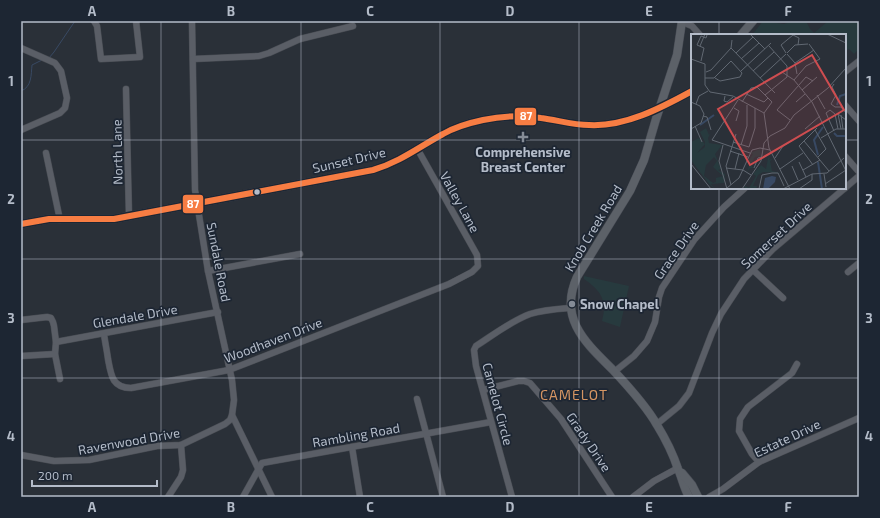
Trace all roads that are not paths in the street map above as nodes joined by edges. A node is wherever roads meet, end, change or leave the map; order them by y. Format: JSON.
{"nodes":[{"id":1,"x":94,"y":21,"type":"edge"},
{"id":2,"x":136,"y":21,"type":"edge"},
{"id":3,"x":192,"y":21,"type":"edge"},
{"id":4,"x":753,"y":21,"type":"edge"},
{"id":5,"x":682,"y":22,"type":"edge"},
{"id":6,"x":353,"y":26,"type":"dead end"},
{"id":7,"x":699,"y":34,"type":"edge"},
{"id":8,"x":742,"y":34,"type":"edge"},
{"id":9,"x":21,"y":48,"type":"edge"},
{"id":10,"x":193,"y":59,"type":"junction"},
{"id":11,"x":858,"y":62,"type":"edge"},
{"id":12,"x":846,"y":71,"type":"edge"},
{"id":13,"x":126,"y":89,"type":"dead end"},
{"id":14,"x":691,"y":91,"type":"edge"},
{"id":15,"x":846,"y":106,"type":"edge"},
{"id":16,"x":659,"y":107,"type":"junction"},
{"id":17,"x":859,"y":121,"type":"edge"},
{"id":18,"x":21,"y":130,"type":"edge"},
{"id":19,"x":418,"y":150,"type":"junction"},
{"id":20,"x":46,"y":153,"type":"dead end"},
{"id":21,"x":846,"y":157,"type":"edge"},
{"id":22,"x":859,"y":172,"type":"edge"},
{"id":23,"x":859,"y":176,"type":"edge"},
{"id":24,"x":846,"y":187,"type":"edge"},
{"id":25,"x":744,"y":189,"type":"edge"},
{"id":26,"x":844,"y":189,"type":"edge"},
{"id":27,"x":196,"y":203,"type":"junction"},
{"id":28,"x":129,"y":216,"type":"junction"},
{"id":29,"x":60,"y":220,"type":"junction"},
{"id":30,"x":21,"y":224,"type":"edge"},
{"id":31,"x":300,"y":254,"type":"dead end"},
{"id":32,"x":859,"y":263,"type":"edge"},
{"id":33,"x":478,"y":266,"type":"joint"},
{"id":34,"x":753,"y":270,"type":"junction"},
{"id":35,"x":208,"y":271,"type":"junction"},
{"id":36,"x":848,"y":272,"type":"dead end"},
{"id":37,"x":783,"y":298,"type":"dead end"},
{"id":38,"x":570,"y":308,"type":"junction"},
{"id":39,"x":218,"y":312,"type":"junction"},
{"id":40,"x":21,"y":320,"type":"edge"},
{"id":41,"x":104,"y":334,"type":"junction"},
{"id":42,"x":56,"y":342,"type":"junction"},
{"id":43,"x":55,"y":354,"type":"junction"},
{"id":44,"x":21,"y":356,"type":"edge"},
{"id":45,"x":797,"y":364,"type":"dead end"},
{"id":46,"x":229,"y":370,"type":"junction"},
{"id":47,"x":614,"y":372,"type":"junction"},
{"id":48,"x":60,"y":379,"type":"dead end"},
{"id":49,"x":483,"y":390,"type":"junction"},
{"id":50,"x":417,"y":399,"type":"dead end"},
{"id":51,"x":232,"y":415,"type":"junction"},
{"id":52,"x":859,"y":418,"type":"edge"},
{"id":53,"x":491,"y":422,"type":"junction"},
{"id":54,"x":657,"y":424,"type":"junction"},
{"id":55,"x":426,"y":434,"type":"junction"},
{"id":56,"x":181,"y":445,"type":"junction"},
{"id":57,"x":352,"y":448,"type":"junction"},
{"id":58,"x":21,"y":455,"type":"edge"},
{"id":59,"x":758,"y":462,"type":"junction"},
{"id":60,"x":678,"y":468,"type":"junction"},
{"id":61,"x":258,"y":470,"type":"junction"},
{"id":62,"x":168,"y":497,"type":"edge"},
{"id":63,"x":243,"y":497,"type":"edge"},
{"id":64,"x":272,"y":497,"type":"edge"},
{"id":65,"x":360,"y":497,"type":"edge"},
{"id":66,"x":443,"y":497,"type":"edge"},
{"id":67,"x":512,"y":497,"type":"edge"},
{"id":68,"x":612,"y":497,"type":"edge"},
{"id":69,"x":633,"y":497,"type":"edge"},
{"id":70,"x":690,"y":497,"type":"edge"},
{"id":71,"x":698,"y":497,"type":"edge"},
{"id":72,"x":708,"y":497,"type":"edge"}],
"edges":[{"from":1,"to":2,"type":"street"},
{"from":3,"to":10,"type":"street","name":"Sundale Road"},
{"from":4,"to":8,"type":"main road"},
{"from":5,"to":7,"type":"street"},
{"from":5,"to":16,"type":"main road","name":"Knob Creek Road"},
{"from":6,"to":10,"type":"street"},
{"from":9,"to":18,"type":"street"},
{"from":10,"to":27,"type":"street","name":"Sundale Road"},
{"from":11,"to":12,"type":"street"},
{"from":13,"to":28,"type":"street","name":"North Lane"},
{"from":14,"to":16,"type":"main road","name":"Sunset Drive"},
{"from":15,"to":17,"type":"street"},
{"from":16,"to":19,"type":"main road","name":"Sunset Drive"},
{"from":16,"to":38,"type":"main road","name":"Knob Creek Road"},
{"from":19,"to":27,"type":"main road","name":"Sunset Drive"},
{"from":19,"to":33,"type":"street","name":"Valley Lane"},
{"from":20,"to":29,"type":"street"},
{"from":21,"to":22,"type":"street"},
{"from":23,"to":24,"type":"street","name":"Somerset Drive"},
{"from":25,"to":47,"type":"street","name":"Grace Drive"},
{"from":26,"to":34,"type":"street","name":"Somerset Drive"},
{"from":27,"to":28,"type":"main road","name":"Sunset Drive"},
{"from":27,"to":35,"type":"street","name":"Sundale Road"},
{"from":28,"to":29,"type":"main road","name":"Sunset Drive"},
{"from":29,"to":30,"type":"main road","name":"Sunset Drive"},
{"from":31,"to":35,"type":"street"},
{"from":32,"to":36,"type":"street"},
{"from":33,"to":46,"type":"street","name":"Woodhaven Drive"},
{"from":34,"to":37,"type":"street"},
{"from":34,"to":54,"type":"street","name":"Somerset Drive"},
{"from":35,"to":39,"type":"street","name":"Sundale Road"},
{"from":38,"to":47,"type":"main road","name":"Knob Creek Road"},
{"from":38,"to":49,"type":"street","name":"Camelot Circle"},
{"from":39,"to":41,"type":"street","name":"Glendale Drive"},
{"from":39,"to":46,"type":"street","name":"Sundale Road"},
{"from":40,"to":42,"type":"street"},
{"from":41,"to":42,"type":"street","name":"Glendale Drive"},
{"from":41,"to":46,"type":"street","name":"Woodhaven Drive"},
{"from":42,"to":43,"type":"street"},
{"from":43,"to":44,"type":"street"},
{"from":43,"to":48,"type":"street"},
{"from":45,"to":59,"type":"street"},
{"from":46,"to":51,"type":"street","name":"Sundale Road"},
{"from":47,"to":54,"type":"main road","name":"Knob Creek Road"},
{"from":49,"to":53,"type":"street","name":"Camelot Circle"},
{"from":49,"to":68,"type":"street","name":"Grady Drive"},
{"from":50,"to":55,"type":"street"},
{"from":51,"to":56,"type":"street","name":"Ravenwood Drive"},
{"from":51,"to":61,"type":"street","name":"Sundale Road"},
{"from":52,"to":59,"type":"street","name":"Estate Drive"},
{"from":53,"to":55,"type":"street","name":"Rambling Road"},
{"from":53,"to":67,"type":"street","name":"Camelot Circle"},
{"from":54,"to":60,"type":"main road","name":"Knob Creek Road"},
{"from":55,"to":57,"type":"street","name":"Rambling Road"},
{"from":55,"to":66,"type":"street"},
{"from":56,"to":58,"type":"street","name":"Ravenwood Drive"},
{"from":56,"to":62,"type":"street"},
{"from":57,"to":61,"type":"street","name":"Rambling Road"},
{"from":57,"to":65,"type":"street"},
{"from":59,"to":72,"type":"street","name":"Estate Drive"},
{"from":60,"to":69,"type":"street"},
{"from":60,"to":70,"type":"main road","name":"Knob Creek Road"},
{"from":60,"to":71,"type":"main road","name":"Knob Creek Road"},
{"from":61,"to":63,"type":"street"},
{"from":61,"to":64,"type":"street","name":"Sundale Road"}]}
